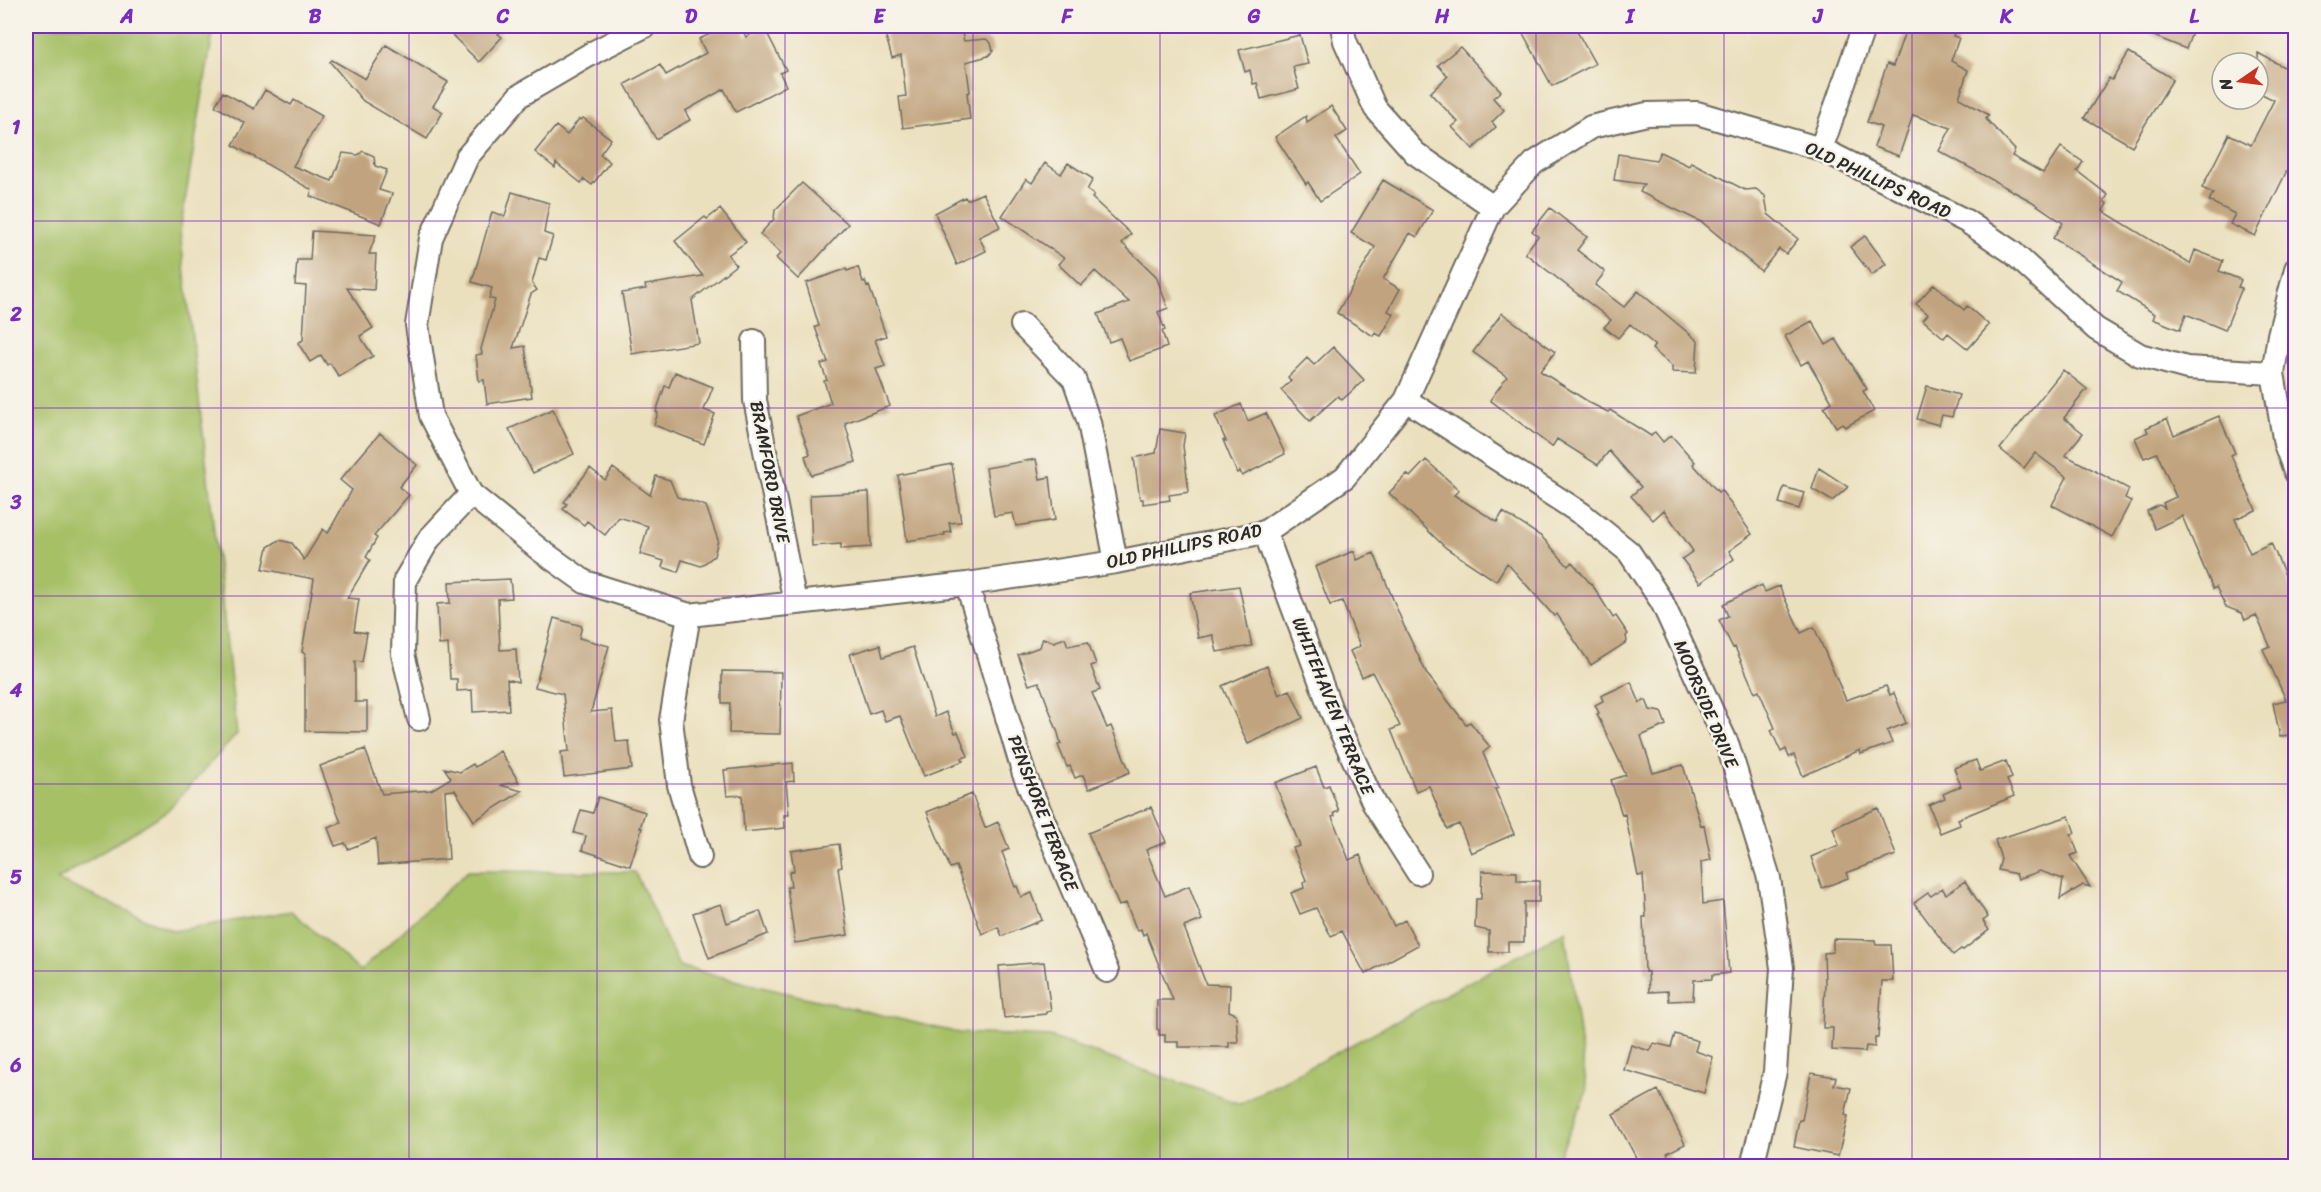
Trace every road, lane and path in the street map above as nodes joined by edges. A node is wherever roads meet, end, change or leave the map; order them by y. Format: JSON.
{"nodes":[{"id":1,"x":645,"y":26,"type":"edge"},
{"id":2,"x":1342,"y":26,"type":"edge"},
{"id":3,"x":1864,"y":26,"type":"edge"},
{"id":4,"x":1821,"y":149,"type":"junction"},
{"id":5,"x":1493,"y":207,"type":"junction"},
{"id":6,"x":2295,"y":269,"type":"edge"},
{"id":7,"x":1022,"y":325,"type":"dead end"},
{"id":8,"x":754,"y":341,"type":"dead end"},
{"id":9,"x":2273,"y":373,"type":"junction"},
{"id":10,"x":1406,"y":400,"type":"junction"},
{"id":11,"x":2295,"y":473,"type":"edge"},
{"id":12,"x":471,"y":494,"type":"junction"},
{"id":13,"x":1265,"y":532,"type":"junction"},
{"id":14,"x":1116,"y":562,"type":"junction"},
{"id":15,"x":967,"y":584,"type":"junction"},
{"id":16,"x":795,"y":603,"type":"junction"},
{"id":17,"x":689,"y":615,"type":"junction"},
{"id":18,"x":419,"y":719,"type":"dead end"},
{"id":19,"x":700,"y":857,"type":"dead end"},
{"id":20,"x":1418,"y":873,"type":"dead end"},
{"id":21,"x":1107,"y":971,"type":"dead end"},
{"id":22,"x":1752,"y":1167,"type":"edge"}],
"edges":[{"from":1,"to":12,"type":"street","name":"OLD PHILLIPS ROAD"},
{"from":2,"to":5,"type":"street"},
{"from":3,"to":4,"type":"street"},
{"from":4,"to":5,"type":"street","name":"OLD PHILLIPS ROAD"},
{"from":4,"to":9,"type":"street","name":"OLD PHILLIPS ROAD"},
{"from":5,"to":10,"type":"street","name":"OLD PHILLIPS ROAD"},
{"from":6,"to":9,"type":"street"},
{"from":7,"to":14,"type":"street"},
{"from":8,"to":16,"type":"street","name":"BRAMFORD DRIVE"},
{"from":9,"to":11,"type":"street"},
{"from":10,"to":13,"type":"street","name":"OLD PHILLIPS ROAD"},
{"from":10,"to":22,"type":"street","name":"MOORSIDE DRIVE"},
{"from":12,"to":17,"type":"street","name":"OLD PHILLIPS ROAD"},
{"from":12,"to":18,"type":"street"},
{"from":13,"to":14,"type":"street","name":"OLD PHILLIPS ROAD"},
{"from":13,"to":20,"type":"street","name":"WHITEHAVEN TERRACE"},
{"from":14,"to":15,"type":"street","name":"OLD PHILLIPS ROAD"},
{"from":15,"to":16,"type":"street","name":"OLD PHILLIPS ROAD"},
{"from":15,"to":21,"type":"street","name":"PENSHORE TERRACE"},
{"from":16,"to":17,"type":"street","name":"OLD PHILLIPS ROAD"},
{"from":17,"to":19,"type":"street"}]}
